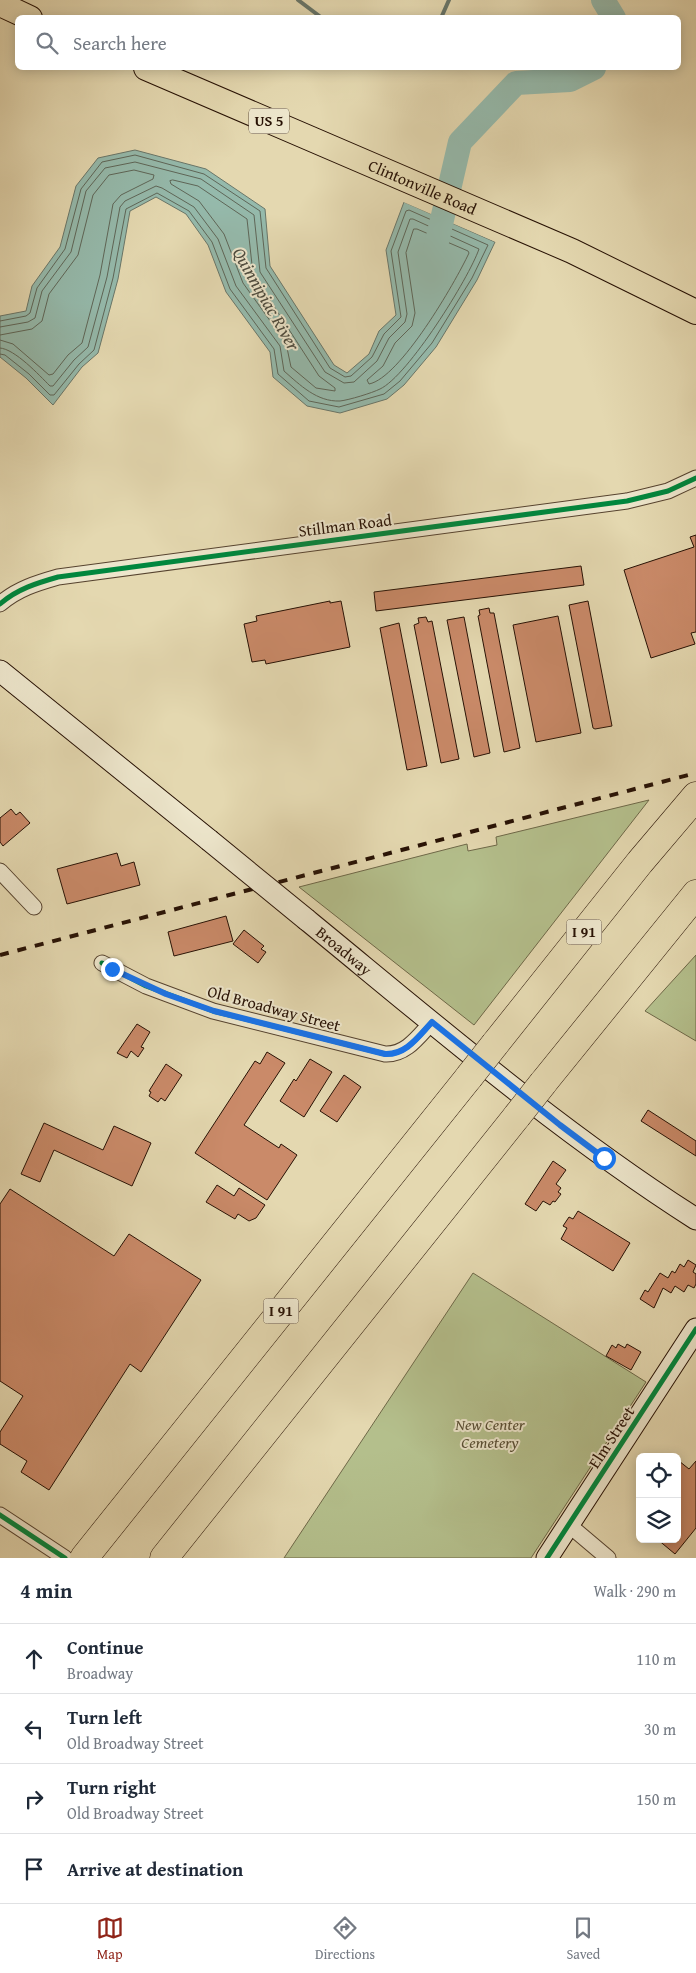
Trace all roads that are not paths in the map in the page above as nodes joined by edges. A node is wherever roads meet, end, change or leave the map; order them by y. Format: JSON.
{"nodes":[{"id":1,"x":0,"y":4,"type":"edge"},
{"id":2,"x":24,"y":15,"type":"edge"},
{"id":3,"x":151,"y":70,"type":"edge"},
{"id":4,"x":696,"y":312,"type":"edge"},
{"id":5,"x":696,"y":478,"type":"edge"},
{"id":6,"x":0,"y":604,"type":"edge"},
{"id":7,"x":0,"y":671,"type":"edge"},
{"id":8,"x":696,"y":796,"type":"edge"},
{"id":9,"x":0,"y":871,"type":"edge"},
{"id":10,"x":696,"y":894,"type":"edge"},
{"id":11,"x":34,"y":907,"type":"dead end"},
{"id":12,"x":696,"y":919,"type":"edge"},
{"id":13,"x":641,"y":962,"type":"junction"},
{"id":14,"x":102,"y":963,"type":"dead end"},
{"id":15,"x":432,"y":1022,"type":"junction"},
{"id":16,"x":696,"y":1219,"type":"edge"},
{"id":17,"x":696,"y":1329,"type":"edge"},
{"id":18,"x":0,"y":1515,"type":"edge"},
{"id":19,"x":569,"y":1525,"type":"junction"},
{"id":20,"x":89,"y":1552,"type":"edge"},
{"id":21,"x":66,"y":1558,"type":"edge"},
{"id":22,"x":164,"y":1558,"type":"edge"},
{"id":23,"x":548,"y":1558,"type":"edge"},
{"id":24,"x":608,"y":1558,"type":"edge"}],
"edges":[{"from":1,"to":2,"type":"main road"},
{"from":3,"to":4,"type":"main road","name":"Clintonville Road","number":"US 5"},
{"from":5,"to":6,"type":"street","name":"Stillman Road"},
{"from":7,"to":15,"type":"main road","name":"Broadway","bridge":true},
{"from":8,"to":20,"type":"highway","number":"I 91","bridge":true},
{"from":9,"to":11,"type":"street"},
{"from":10,"to":13,"type":"highway"},
{"from":12,"to":13,"type":"highway"},
{"from":13,"to":22,"type":"highway","bridge":true},
{"from":14,"to":15,"type":"street","name":"Old Broadway Street"},
{"from":15,"to":16,"type":"main road","name":"Broadway"},
{"from":17,"to":19,"type":"main road","name":"Elm Street"},
{"from":18,"to":21,"type":"street"},
{"from":19,"to":23,"type":"main road","name":"Elm Street"},
{"from":19,"to":24,"type":"street"}]}
